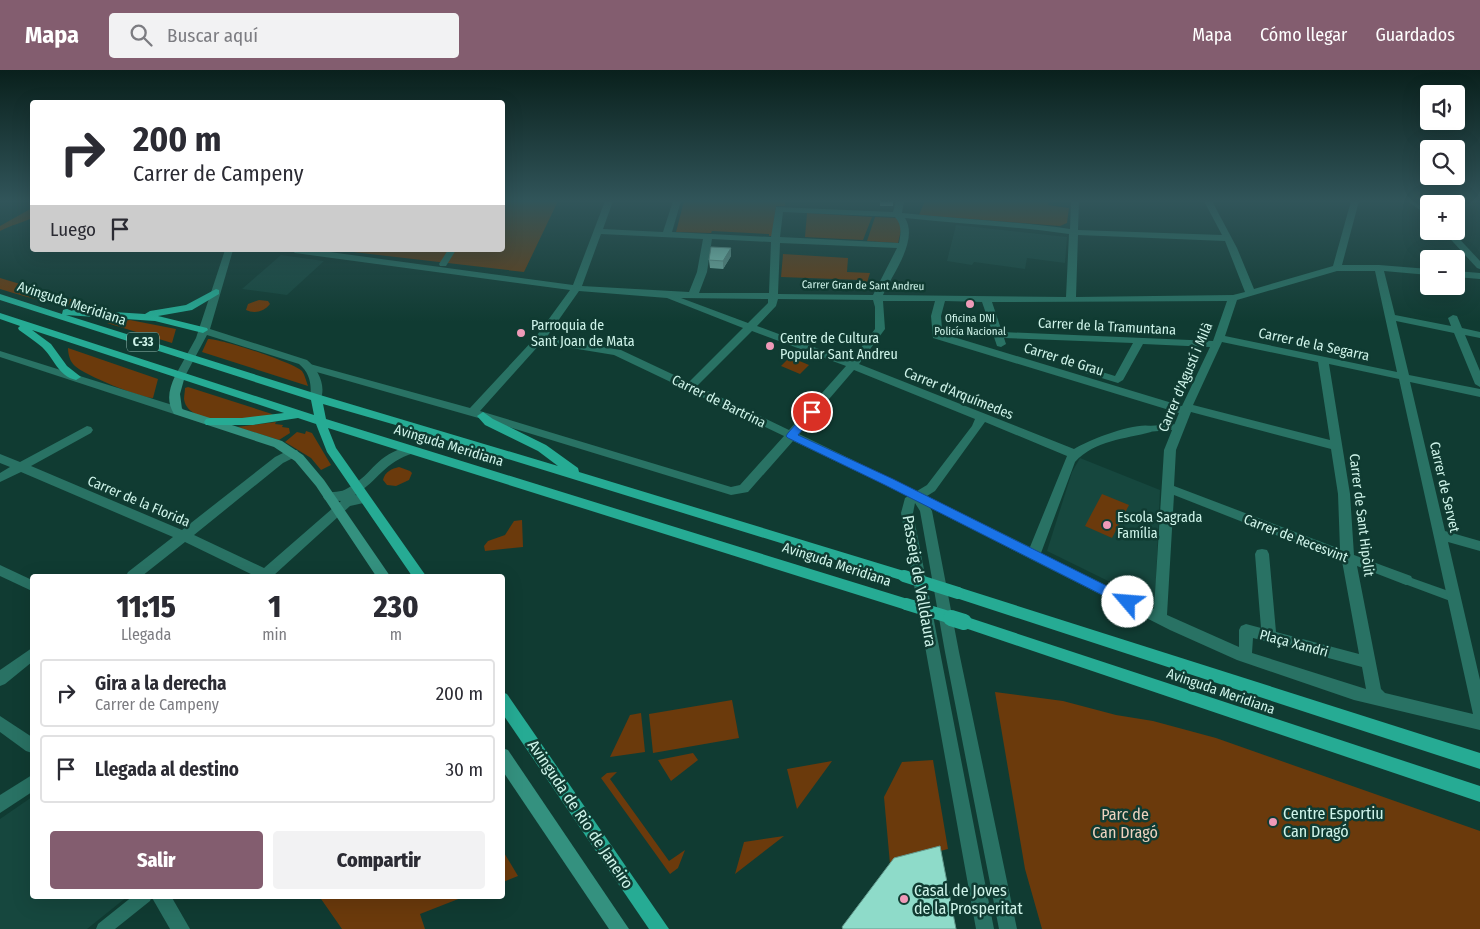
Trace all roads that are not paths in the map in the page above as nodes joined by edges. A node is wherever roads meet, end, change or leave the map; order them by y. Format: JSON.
{"nodes":[{"id":1,"x":594,"y":241,"type":"edge"},
{"id":2,"x":707,"y":241,"type":"edge"},
{"id":3,"x":775,"y":241,"type":"edge"},
{"id":4,"x":798,"y":241,"type":"edge"},
{"id":5,"x":903,"y":241,"type":"edge"},
{"id":6,"x":1074,"y":241,"type":"edge"},
{"id":7,"x":1229,"y":241,"type":"edge"},
{"id":8,"x":1344,"y":241,"type":"edge"},
{"id":9,"x":1457,"y":241,"type":"edge"},
{"id":10,"x":902,"y":246,"type":"junction"},
{"id":11,"x":228,"y":252,"type":"edge"},
{"id":12,"x":310,"y":252,"type":"edge"},
{"id":13,"x":451,"y":252,"type":"edge"},
{"id":14,"x":443,"y":264,"type":"dead end"},
{"id":15,"x":1480,"y":266,"type":"edge"},
{"id":16,"x":1337,"y":268,"type":"junction"},
{"id":17,"x":1379,"y":268,"type":"junction"},
{"id":18,"x":1420,"y":271,"type":"edge"},
{"id":19,"x":1465,"y":275,"type":"edge"},
{"id":20,"x":1480,"y":276,"type":"edge"},
{"id":21,"x":576,"y":288,"type":"junction"},
{"id":22,"x":216,"y":292,"type":"junction"},
{"id":23,"x":1250,"y":292,"type":"junction"},
{"id":24,"x":665,"y":295,"type":"junction"},
{"id":25,"x":693,"y":295,"type":"junction"},
{"id":26,"x":0,"y":297,"type":"edge"},
{"id":27,"x":773,"y":297,"type":"junction"},
{"id":28,"x":876,"y":297,"type":"junction"},
{"id":29,"x":941,"y":298,"type":"junction"},
{"id":30,"x":1233,"y":298,"type":"junction"},
{"id":31,"x":986,"y":299,"type":"junction"},
{"id":32,"x":1071,"y":300,"type":"junction"},
{"id":33,"x":34,"y":308,"type":"junction"},
{"id":34,"x":0,"y":316,"type":"edge"},
{"id":35,"x":116,"y":317,"type":"junction"},
{"id":36,"x":1390,"y":317,"type":"junction"},
{"id":37,"x":1453,"y":318,"type":"dead end"},
{"id":38,"x":16,"y":322,"type":"junction"},
{"id":39,"x":749,"y":328,"type":"junction"},
{"id":40,"x":203,"y":330,"type":"junction"},
{"id":41,"x":1459,"y":331,"type":"junction"},
{"id":42,"x":937,"y":332,"type":"junction"},
{"id":43,"x":1480,"y":335,"type":"edge"},
{"id":44,"x":999,"y":339,"type":"junction"},
{"id":45,"x":539,"y":340,"type":"junction"},
{"id":46,"x":1139,"y":341,"type":"junction"},
{"id":47,"x":1217,"y":341,"type":"junction"},
{"id":48,"x":0,"y":354,"type":"edge"},
{"id":49,"x":191,"y":357,"type":"junction"},
{"id":50,"x":1323,"y":360,"type":"junction"},
{"id":51,"x":1475,"y":364,"type":"edge"},
{"id":52,"x":852,"y":366,"type":"junction"},
{"id":53,"x":310,"y":368,"type":"junction"},
{"id":54,"x":1089,"y":371,"type":"dead end"},
{"id":55,"x":180,"y":376,"type":"junction"},
{"id":56,"x":1404,"y":376,"type":"junction"},
{"id":57,"x":76,"y":377,"type":"junction"},
{"id":58,"x":1480,"y":384,"type":"edge"},
{"id":59,"x":690,"y":386,"type":"junction"},
{"id":60,"x":1480,"y":393,"type":"edge"},
{"id":61,"x":316,"y":398,"type":"junction"},
{"id":62,"x":1186,"y":409,"type":"junction"},
{"id":63,"x":178,"y":411,"type":"junction"},
{"id":64,"x":298,"y":414,"type":"junction"},
{"id":65,"x":478,"y":414,"type":"junction"},
{"id":66,"x":981,"y":418,"type":"junction"},
{"id":67,"x":210,"y":422,"type":"junction"},
{"id":68,"x":321,"y":422,"type":"junction"},
{"id":69,"x":1179,"y":428,"type":"junction"},
{"id":70,"x":1147,"y":429,"type":"joint"},
{"id":71,"x":87,"y":430,"type":"dead end"},
{"id":72,"x":792,"y":436,"type":"junction"},
{"id":73,"x":1336,"y":446,"type":"junction"},
{"id":74,"x":410,"y":450,"type":"junction"},
{"id":75,"x":293,"y":453,"type":"junction"},
{"id":76,"x":1074,"y":454,"type":"junction"},
{"id":77,"x":0,"y":458,"type":"edge"},
{"id":78,"x":21,"y":466,"type":"junction"},
{"id":79,"x":582,"y":477,"type":"junction"},
{"id":80,"x":0,"y":478,"type":"edge"},
{"id":81,"x":1167,"y":488,"type":"junction"},
{"id":82,"x":361,"y":494,"type":"junction"},
{"id":83,"x":917,"y":496,"type":"junction"},
{"id":84,"x":329,"y":497,"type":"junction"},
{"id":85,"x":338,"y":510,"type":"junction"},
{"id":86,"x":1440,"y":535,"type":"junction"},
{"id":87,"x":184,"y":536,"type":"junction"},
{"id":88,"x":1480,"y":546,"type":"edge"},
{"id":89,"x":1262,"y":554,"type":"dead end"},
{"id":90,"x":1034,"y":555,"type":"junction"},
{"id":91,"x":1348,"y":558,"type":"junction"},
{"id":92,"x":0,"y":570,"type":"edge"},
{"id":93,"x":136,"y":574,"type":"edge"},
{"id":94,"x":260,"y":574,"type":"edge"},
{"id":95,"x":266,"y":574,"type":"edge"},
{"id":96,"x":382,"y":574,"type":"edge"},
{"id":97,"x":418,"y":574,"type":"edge"},
{"id":98,"x":1406,"y":580,"type":"joint"},
{"id":99,"x":30,"y":585,"type":"edge"},
{"id":100,"x":1454,"y":596,"type":"junction"},
{"id":101,"x":1160,"y":618,"type":"junction"},
{"id":102,"x":1270,"y":636,"type":"junction"},
{"id":103,"x":30,"y":656,"type":"edge"},
{"id":104,"x":1242,"y":656,"type":"junction"},
{"id":105,"x":1369,"y":663,"type":"junction"},
{"id":106,"x":0,"y":678,"type":"edge"},
{"id":107,"x":1381,"y":700,"type":"junction"},
{"id":108,"x":505,"y":703,"type":"edge"},
{"id":109,"x":1480,"y":712,"type":"edge"},
{"id":110,"x":0,"y":723,"type":"edge"},
{"id":111,"x":1480,"y":723,"type":"edge"},
{"id":112,"x":30,"y":745,"type":"edge"},
{"id":113,"x":505,"y":759,"type":"edge"},
{"id":114,"x":1480,"y":761,"type":"edge"},
{"id":115,"x":30,"y":784,"type":"edge"},
{"id":116,"x":1480,"y":794,"type":"edge"},
{"id":117,"x":0,"y":805,"type":"edge"},
{"id":118,"x":140,"y":899,"type":"edge"},
{"id":119,"x":162,"y":899,"type":"edge"},
{"id":120,"x":103,"y":929,"type":"edge"},
{"id":121,"x":181,"y":929,"type":"edge"},
{"id":122,"x":620,"y":929,"type":"edge"},
{"id":123,"x":660,"y":929,"type":"edge"},
{"id":124,"x":985,"y":929,"type":"edge"},
{"id":125,"x":1008,"y":929,"type":"edge"}],
"edges":[{"from":1,"to":21,"type":"street"},
{"from":2,"to":25,"type":"street"},
{"from":3,"to":27,"type":"street"},
{"from":4,"to":10,"type":"street"},
{"from":5,"to":10,"type":"street"},
{"from":6,"to":32,"type":"street"},
{"from":7,"to":23,"type":"street"},
{"from":8,"to":16,"type":"street"},
{"from":9,"to":15,"type":"street"},
{"from":10,"to":28,"type":"street"},
{"from":11,"to":22,"type":"street"},
{"from":12,"to":21,"type":"street","name":"Carrer Gran de Sant Andreu"},
{"from":13,"to":14,"type":"street"},
{"from":16,"to":17,"type":"street","name":"Carrer Gran de Sant Andreu"},
{"from":16,"to":23,"type":"street","name":"Carrer Gran de Sant Andreu"},
{"from":17,"to":18,"type":"street","name":"Carrer Gran de Sant Andreu"},
{"from":17,"to":36,"type":"street","name":"Carrer de Servet"},
{"from":19,"to":20,"type":"street"},
{"from":21,"to":24,"type":"street","name":"Carrer Gran de Sant Andreu"},
{"from":21,"to":45,"type":"street"},
{"from":22,"to":35,"type":"main road"},
{"from":22,"to":40,"type":"street"},
{"from":23,"to":30,"type":"street","name":"Carrer Gran de Sant Andreu"},
{"from":24,"to":25,"type":"street","name":"Carrer Gran de Sant Andreu"},
{"from":24,"to":39,"type":"street","name":"Carrer d'Arquímedes"},
{"from":25,"to":27,"type":"street","name":"Carrer Gran de Sant Andreu"},
{"from":26,"to":33,"type":"main road","name":"Avinguda Meridiana","number":"C-33"},
{"from":27,"to":28,"type":"street","name":"Carrer Gran de Sant Andreu"},
{"from":27,"to":39,"type":"street"},
{"from":28,"to":29,"type":"street","name":"Carrer Gran de Sant Andreu"},
{"from":28,"to":52,"type":"street"},
{"from":29,"to":31,"type":"street","name":"Carrer Gran de Sant Andreu"},
{"from":29,"to":42,"type":"street"},
{"from":30,"to":32,"type":"street","name":"Carrer Gran de Sant Andreu"},
{"from":30,"to":47,"type":"street","name":"Carrer d'Agustí i Milà"},
{"from":31,"to":32,"type":"street","name":"Carrer Gran de Sant Andreu"},
{"from":31,"to":44,"type":"street"},
{"from":33,"to":35,"type":"main road"},
{"from":33,"to":49,"type":"main road","name":"Avinguda Meridiana","number":"C-33"},
{"from":34,"to":38,"type":"main road","name":"Avinguda Meridiana"},
{"from":35,"to":40,"type":"main road"},
{"from":36,"to":41,"type":"street"},
{"from":36,"to":56,"type":"street","name":"Carrer de Servet"},
{"from":37,"to":41,"type":"street"},
{"from":38,"to":55,"type":"main road","name":"Avinguda Meridiana"},
{"from":38,"to":57,"type":"main road"},
{"from":39,"to":52,"type":"street","name":"Carrer d'Arquímedes"},
{"from":39,"to":59,"type":"street"},
{"from":40,"to":49,"type":"street"},
{"from":40,"to":53,"type":"street"},
{"from":41,"to":43,"type":"street"},
{"from":41,"to":51,"type":"street"},
{"from":42,"to":44,"type":"street"},
{"from":42,"to":62,"type":"street","name":"Carrer de Grau"},
{"from":44,"to":46,"type":"street","name":"Carrer de la Tramuntana"},
{"from":45,"to":59,"type":"street","name":"Carrer de Bartrina"},
{"from":45,"to":65,"type":"street"},
{"from":46,"to":47,"type":"street","name":"Carrer de la Tramuntana"},
{"from":46,"to":54,"type":"street"},
{"from":47,"to":50,"type":"street","name":"Carrer de la Segarra"},
{"from":47,"to":62,"type":"street","name":"Carrer d'Agustí i Milà"},
{"from":48,"to":57,"type":"street"},
{"from":49,"to":55,"type":"street"},
{"from":49,"to":61,"type":"main road","name":"Avinguda Meridiana"},
{"from":50,"to":56,"type":"street","name":"Carrer de la Segarra"},
{"from":50,"to":73,"type":"street","name":"Carrer de Sant Hipòlit"},
{"from":51,"to":58,"type":"street"},
{"from":52,"to":66,"type":"street","name":"Carrer d'Arquímedes"},
{"from":52,"to":72,"type":"street"},
{"from":53,"to":61,"type":"street"},
{"from":53,"to":65,"type":"street"},
{"from":55,"to":63,"type":"main road"},
{"from":55,"to":64,"type":"main road","name":"Avinguda Meridiana"},
{"from":56,"to":60,"type":"street","name":"Carrer de la Segarra"},
{"from":56,"to":86,"type":"street","name":"Carrer de Servet"},
{"from":57,"to":63,"type":"street"},
{"from":59,"to":72,"type":"street","name":"Carrer de Bartrina"},
{"from":61,"to":68,"type":"main road"},
{"from":61,"to":79,"type":"main road","name":"Avinguda Meridiana"},
{"from":62,"to":69,"type":"street","name":"Carrer d'Agustí i Milà"},
{"from":62,"to":73,"type":"street","name":"Carrer de Grau"},
{"from":63,"to":67,"type":"main road"},
{"from":64,"to":67,"type":"main road"},
{"from":64,"to":68,"type":"main road","name":"Avinguda Meridiana"},
{"from":65,"to":72,"type":"street"},
{"from":65,"to":79,"type":"main road"},
{"from":66,"to":76,"type":"street","name":"Carrer d'Arquímedes"},
{"from":66,"to":83,"type":"street"},
{"from":67,"to":75,"type":"main road"},
{"from":68,"to":74,"type":"main road","name":"Avinguda Meridiana"},
{"from":68,"to":82,"type":"main road"},
{"from":69,"to":70,"type":"street"},
{"from":69,"to":81,"type":"street","name":"Carrer d'Agustí i Milà"},
{"from":70,"to":76,"type":"street"},
{"from":71,"to":78,"type":"street"},
{"from":72,"to":83,"type":"street","name":"Carrer de Bartrina"},
{"from":73,"to":91,"type":"street","name":"Carrer de Sant Hipòlit"},
{"from":74,"to":82,"type":"street"},
{"from":74,"to":116,"type":"main road","name":"Avinguda Meridiana","bridge":true},
{"from":75,"to":84,"type":"main road"},
{"from":75,"to":87,"type":"street"},
{"from":76,"to":90,"type":"street"},
{"from":77,"to":78,"type":"street","name":"Carrer de la Florida"},
{"from":78,"to":80,"type":"street"},
{"from":78,"to":87,"type":"street","name":"Carrer de la Florida"},
{"from":79,"to":114,"type":"main road","name":"Avinguda Meridiana","bridge":true},
{"from":81,"to":91,"type":"street","name":"Carrer de Recesvint"},
{"from":81,"to":101,"type":"street","name":"Carrer d'Agustí i Milà"},
{"from":82,"to":84,"type":"street"},
{"from":82,"to":85,"type":"street"},
{"from":82,"to":97,"type":"main road"},
{"from":83,"to":90,"type":"street","name":"Carrer de Bartrina"},
{"from":83,"to":124,"type":"street","name":"Passeig de Valldaura"},
{"from":83,"to":125,"type":"street","name":"Passeig de Valldaura"},
{"from":84,"to":85,"type":"main road"},
{"from":85,"to":95,"type":"street"},
{"from":85,"to":96,"type":"main road"},
{"from":86,"to":88,"type":"street"},
{"from":86,"to":100,"type":"street","name":"Carrer de Servet"},
{"from":87,"to":93,"type":"street"},
{"from":87,"to":94,"type":"street","name":"Carrer de la Florida"},
{"from":89,"to":102,"type":"street"},
{"from":90,"to":101,"type":"street","name":"Carrer de Bartrina"},
{"from":91,"to":98,"type":"street","name":"Carrer de Recesvint"},
{"from":91,"to":105,"type":"street","name":"Carrer de Sant Hipòlit"},
{"from":92,"to":99,"type":"street"},
{"from":98,"to":100,"type":"street","name":"Carrer de Recesvint"},
{"from":100,"to":109,"type":"street","name":"Carrer de Servet"},
{"from":101,"to":104,"type":"street"},
{"from":102,"to":104,"type":"street","name":"Plaça Xandri"},
{"from":102,"to":105,"type":"street","name":"Plaça Xandri"},
{"from":103,"to":106,"type":"street"},
{"from":104,"to":107,"type":"street"},
{"from":105,"to":107,"type":"street","name":"Carrer de Sant Hipòlit"},
{"from":107,"to":111,"type":"street"},
{"from":108,"to":123,"type":"main road","name":"Avinguda de Rio de Janeiro"},
{"from":110,"to":112,"type":"street"},
{"from":113,"to":122,"type":"main road"},
{"from":115,"to":117,"type":"street"},
{"from":118,"to":120,"type":"street"},
{"from":119,"to":121,"type":"street"}]}
